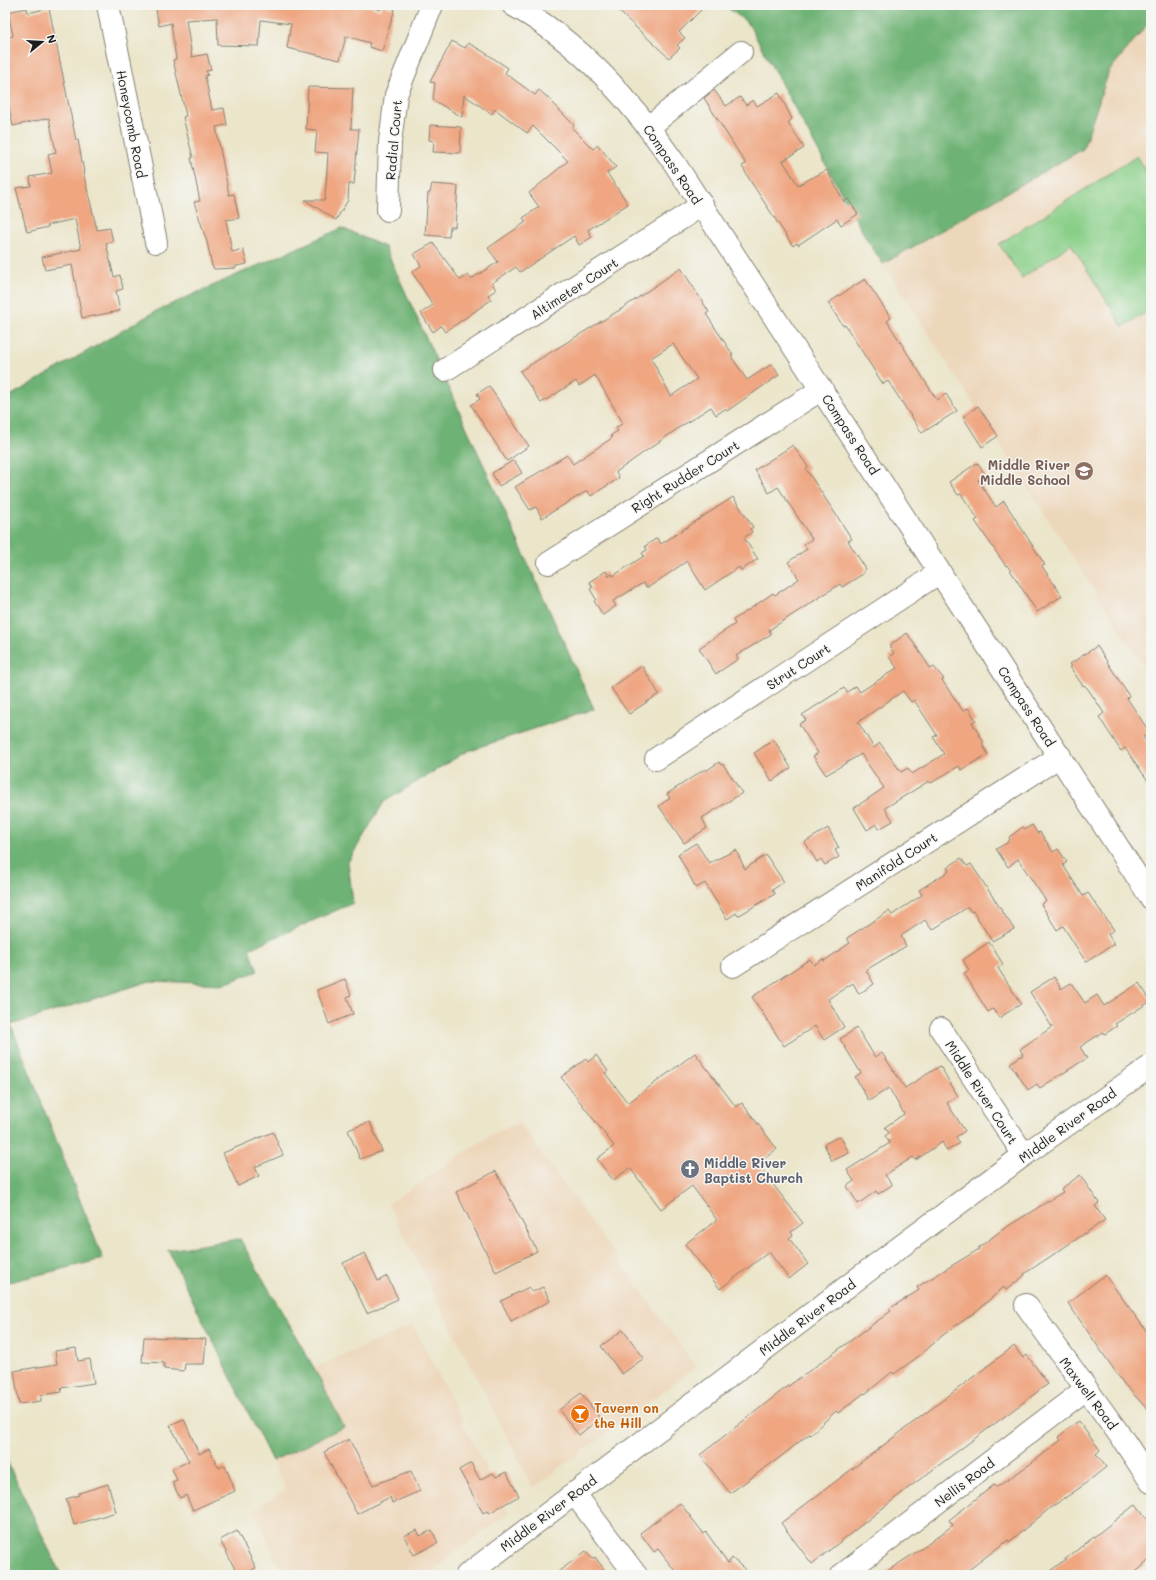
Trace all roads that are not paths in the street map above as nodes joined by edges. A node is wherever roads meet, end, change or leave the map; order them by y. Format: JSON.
{"nodes":[{"id":1,"x":108,"y":5,"type":"edge"},
{"id":2,"x":432,"y":5,"type":"edge"},
{"id":3,"x":513,"y":5,"type":"edge"},
{"id":4,"x":741,"y":52,"type":"dead end"},
{"id":5,"x":649,"y":127,"type":"junction"},
{"id":6,"x":702,"y":205,"type":"junction"},
{"id":7,"x":388,"y":210,"type":"dead end"},
{"id":8,"x":156,"y":242,"type":"dead end"},
{"id":9,"x":445,"y":370,"type":"dead end"},
{"id":10,"x":822,"y":389,"type":"junction"},
{"id":11,"x":549,"y":563,"type":"dead end"},
{"id":12,"x":940,"y":572,"type":"junction"},
{"id":13,"x":1060,"y":756,"type":"junction"},
{"id":14,"x":656,"y":759,"type":"dead end"},
{"id":15,"x":1151,"y":898,"type":"edge"},
{"id":16,"x":733,"y":966,"type":"dead end"},
{"id":17,"x":941,"y":1029,"type":"dead end"},
{"id":18,"x":1151,"y":1066,"type":"edge"},
{"id":19,"x":1024,"y":1155,"type":"junction"},
{"id":20,"x":1026,"y":1305,"type":"dead end"},
{"id":21,"x":1086,"y":1389,"type":"junction"},
{"id":22,"x":1151,"y":1482,"type":"edge"},
{"id":23,"x":574,"y":1493,"type":"junction"},
{"id":24,"x":467,"y":1575,"type":"edge"},
{"id":25,"x":636,"y":1575,"type":"edge"},
{"id":26,"x":842,"y":1575,"type":"edge"}],
"edges":[{"from":1,"to":8,"type":"street","name":"Honeycomb Road"},
{"from":2,"to":7,"type":"street","name":"Radial Court"},
{"from":3,"to":5,"type":"street","name":"Compass Road"},
{"from":4,"to":5,"type":"street"},
{"from":5,"to":6,"type":"street","name":"Compass Road"},
{"from":6,"to":9,"type":"street","name":"Altimeter Court"},
{"from":6,"to":10,"type":"street","name":"Compass Road"},
{"from":10,"to":11,"type":"street","name":"Right Rudder Court"},
{"from":10,"to":12,"type":"street","name":"Compass Road"},
{"from":12,"to":13,"type":"street","name":"Compass Road"},
{"from":12,"to":14,"type":"street","name":"Strut Court"},
{"from":13,"to":15,"type":"street","name":"Compass Road"},
{"from":13,"to":16,"type":"street","name":"Manifold Court"},
{"from":17,"to":19,"type":"street","name":"Middle River Court"},
{"from":18,"to":19,"type":"street","name":"Middle River Road"},
{"from":19,"to":23,"type":"street","name":"Middle River Road"},
{"from":20,"to":21,"type":"street","name":"Maxwell Road"},
{"from":21,"to":22,"type":"street","name":"Maxwell Road"},
{"from":21,"to":26,"type":"street","name":"Nellis Road"},
{"from":23,"to":24,"type":"street","name":"Middle River Road"},
{"from":23,"to":25,"type":"street"}]}
